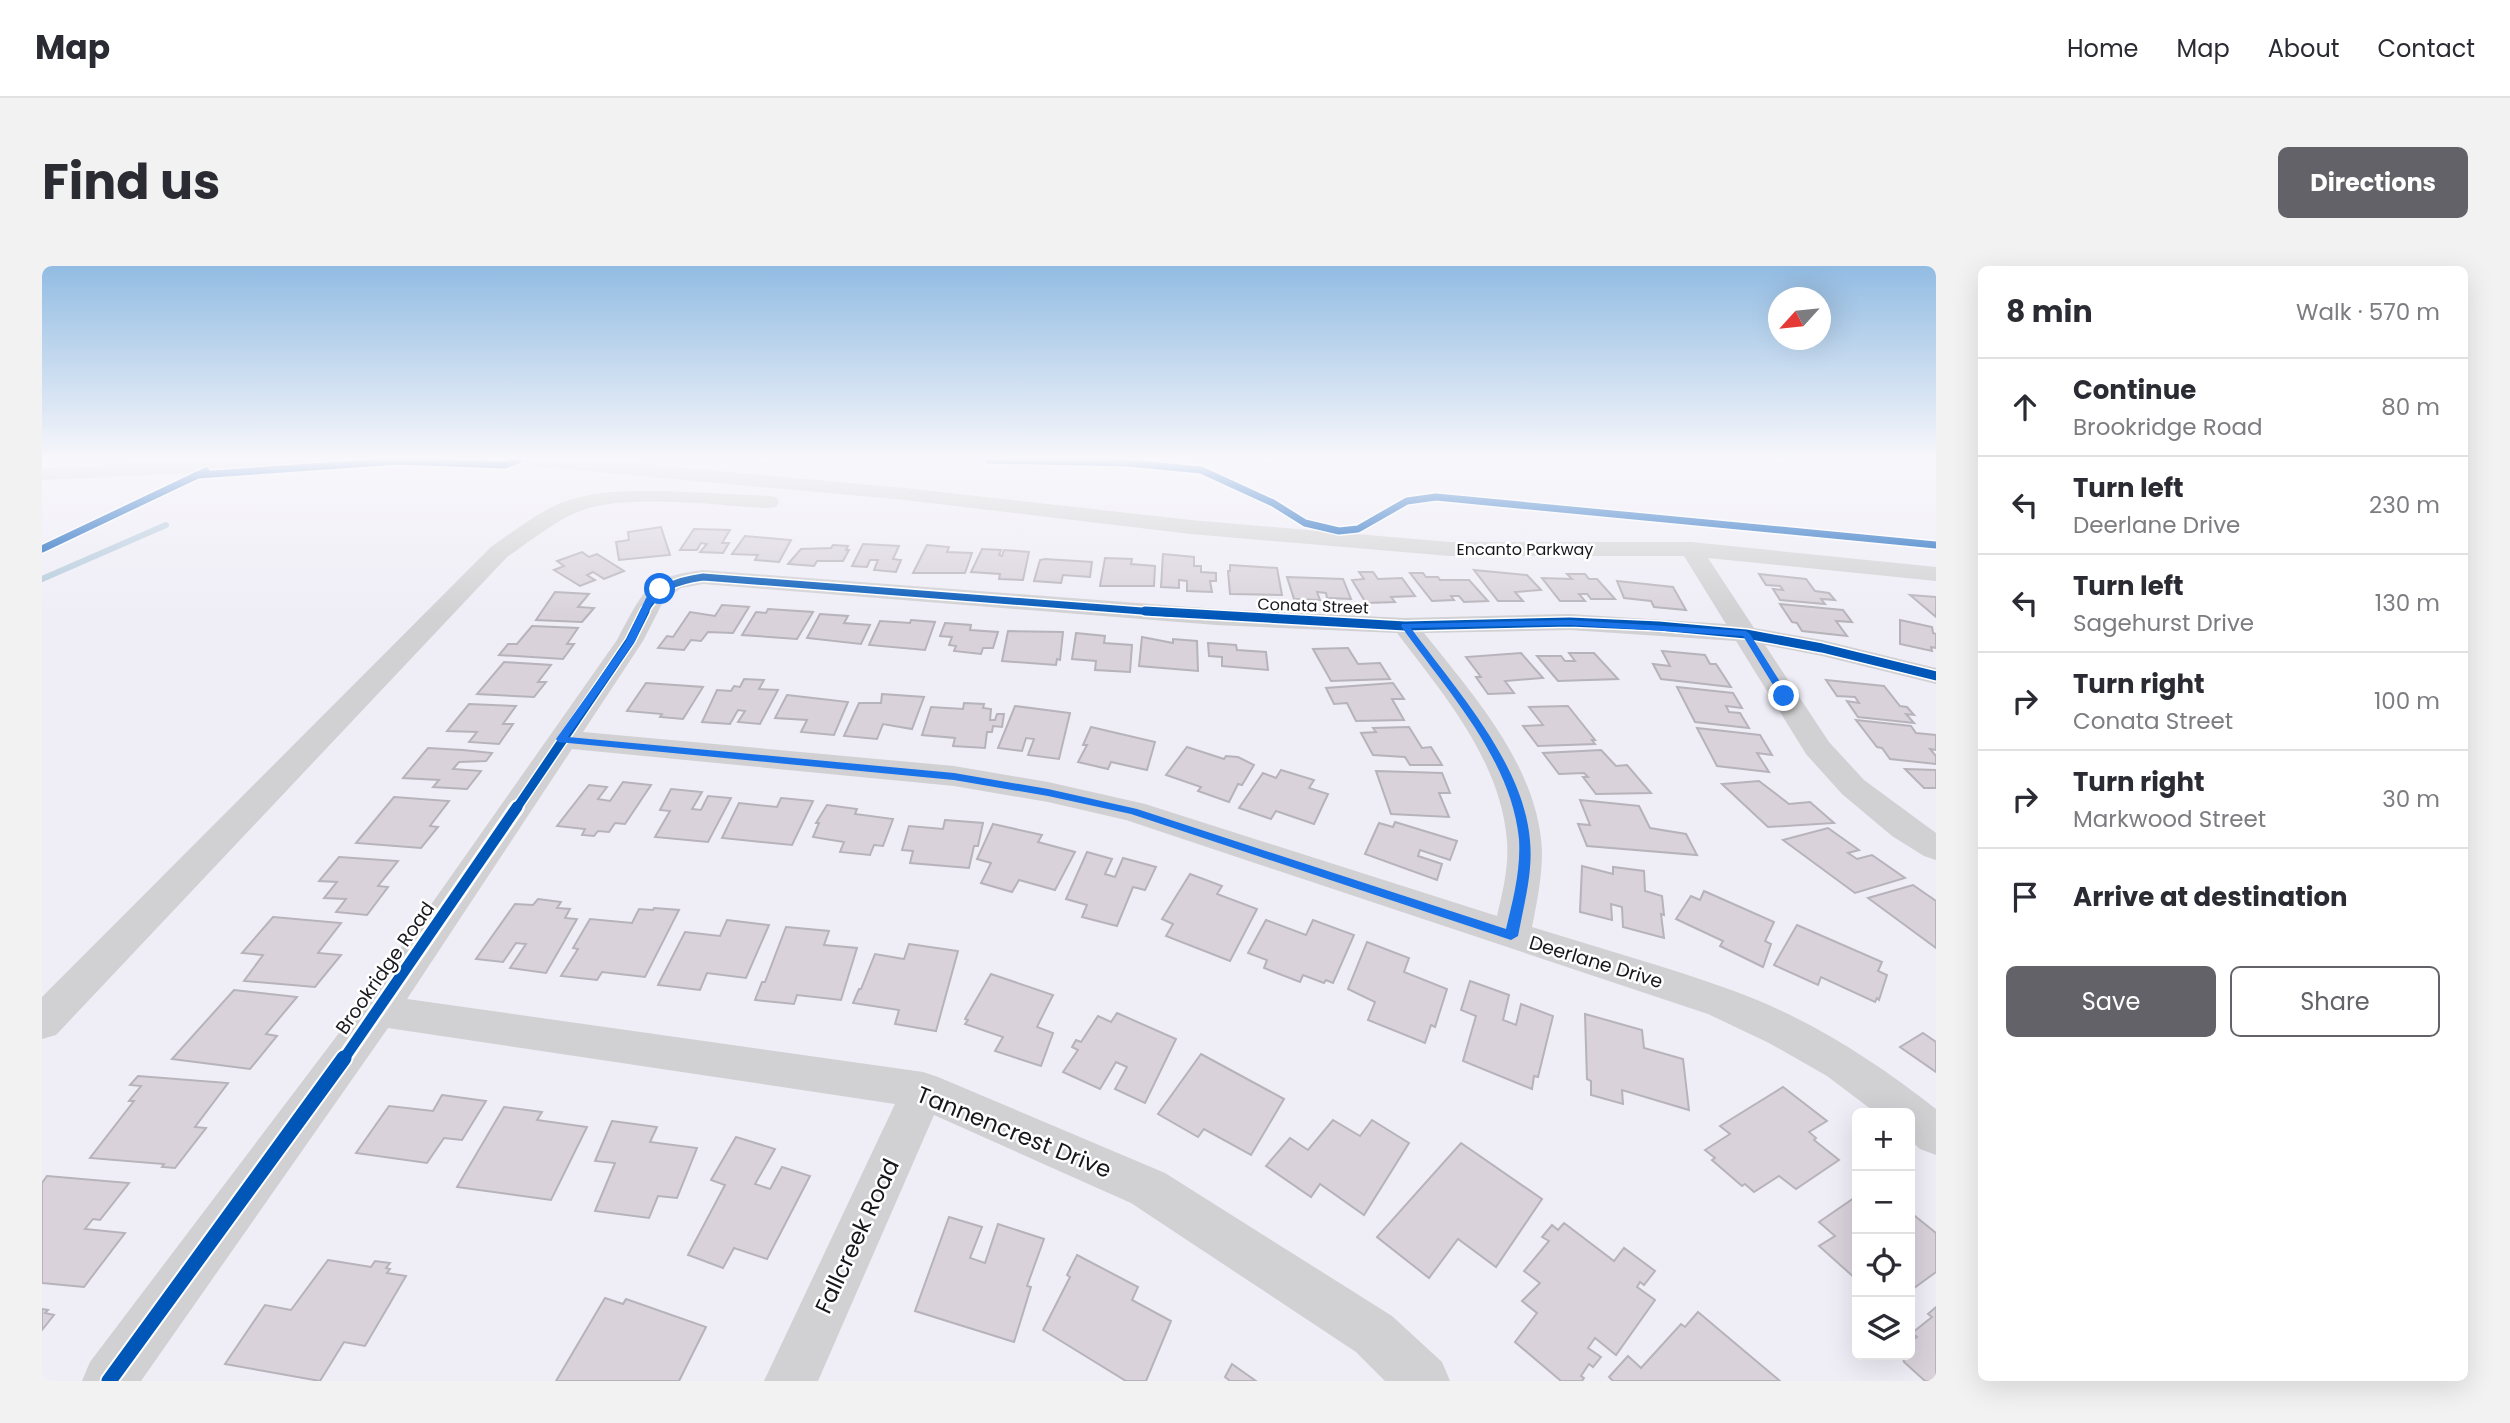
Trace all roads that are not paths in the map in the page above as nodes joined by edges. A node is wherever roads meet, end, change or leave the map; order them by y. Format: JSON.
{"nodes":[{"id":1,"x":561,"y":512,"type":"edge"},
{"id":2,"x":1061,"y":512,"type":"edge"},
{"id":3,"x":1691,"y":549,"type":"junction"},
{"id":4,"x":1936,"y":574,"type":"edge"},
{"id":5,"x":684,"y":578,"type":"joint"},
{"id":6,"x":1405,"y":626,"type":"junction"},
{"id":7,"x":1746,"y":634,"type":"junction"},
{"id":8,"x":1936,"y":676,"type":"edge"},
{"id":9,"x":562,"y":739,"type":"junction"},
{"id":10,"x":1936,"y":848,"type":"edge"},
{"id":11,"x":1511,"y":936,"type":"junction"},
{"id":12,"x":377,"y":1011,"type":"junction"},
{"id":13,"x":42,"y":1023,"type":"edge"},
{"id":14,"x":923,"y":1090,"type":"junction"},
{"id":15,"x":1901,"y":1108,"type":"edge"},
{"id":16,"x":1915,"y":1119,"type":"edge"},
{"id":17,"x":1936,"y":1135,"type":"edge"},
{"id":18,"x":109,"y":1381,"type":"edge"},
{"id":19,"x":791,"y":1381,"type":"edge"},
{"id":20,"x":1423,"y":1381,"type":"edge"}],
"edges":[{"from":1,"to":13,"type":"street"},
{"from":2,"to":3,"type":"street","name":"Encanto Parkway"},
{"from":3,"to":4,"type":"street","name":"Encanto Parkway"},
{"from":3,"to":7,"type":"street"},
{"from":5,"to":6,"type":"street","name":"Conata Street"},
{"from":5,"to":9,"type":"street","name":"Brookridge Road"},
{"from":6,"to":7,"type":"street","name":"Conata Street"},
{"from":6,"to":11,"type":"street"},
{"from":7,"to":8,"type":"street","name":"Conata Street"},
{"from":7,"to":10,"type":"street"},
{"from":9,"to":11,"type":"street","name":"Deerlane Drive"},
{"from":9,"to":12,"type":"street","name":"Brookridge Road"},
{"from":11,"to":15,"type":"street","name":"Deerlane Drive"},
{"from":12,"to":14,"type":"street","name":"Tannencrest Drive"},
{"from":12,"to":18,"type":"street","name":"Brookridge Road"},
{"from":14,"to":19,"type":"street","name":"Fallcreek Road"},
{"from":14,"to":20,"type":"street","name":"Tannencrest Drive"},
{"from":16,"to":17,"type":"street","name":"Deerlane Drive"}]}
